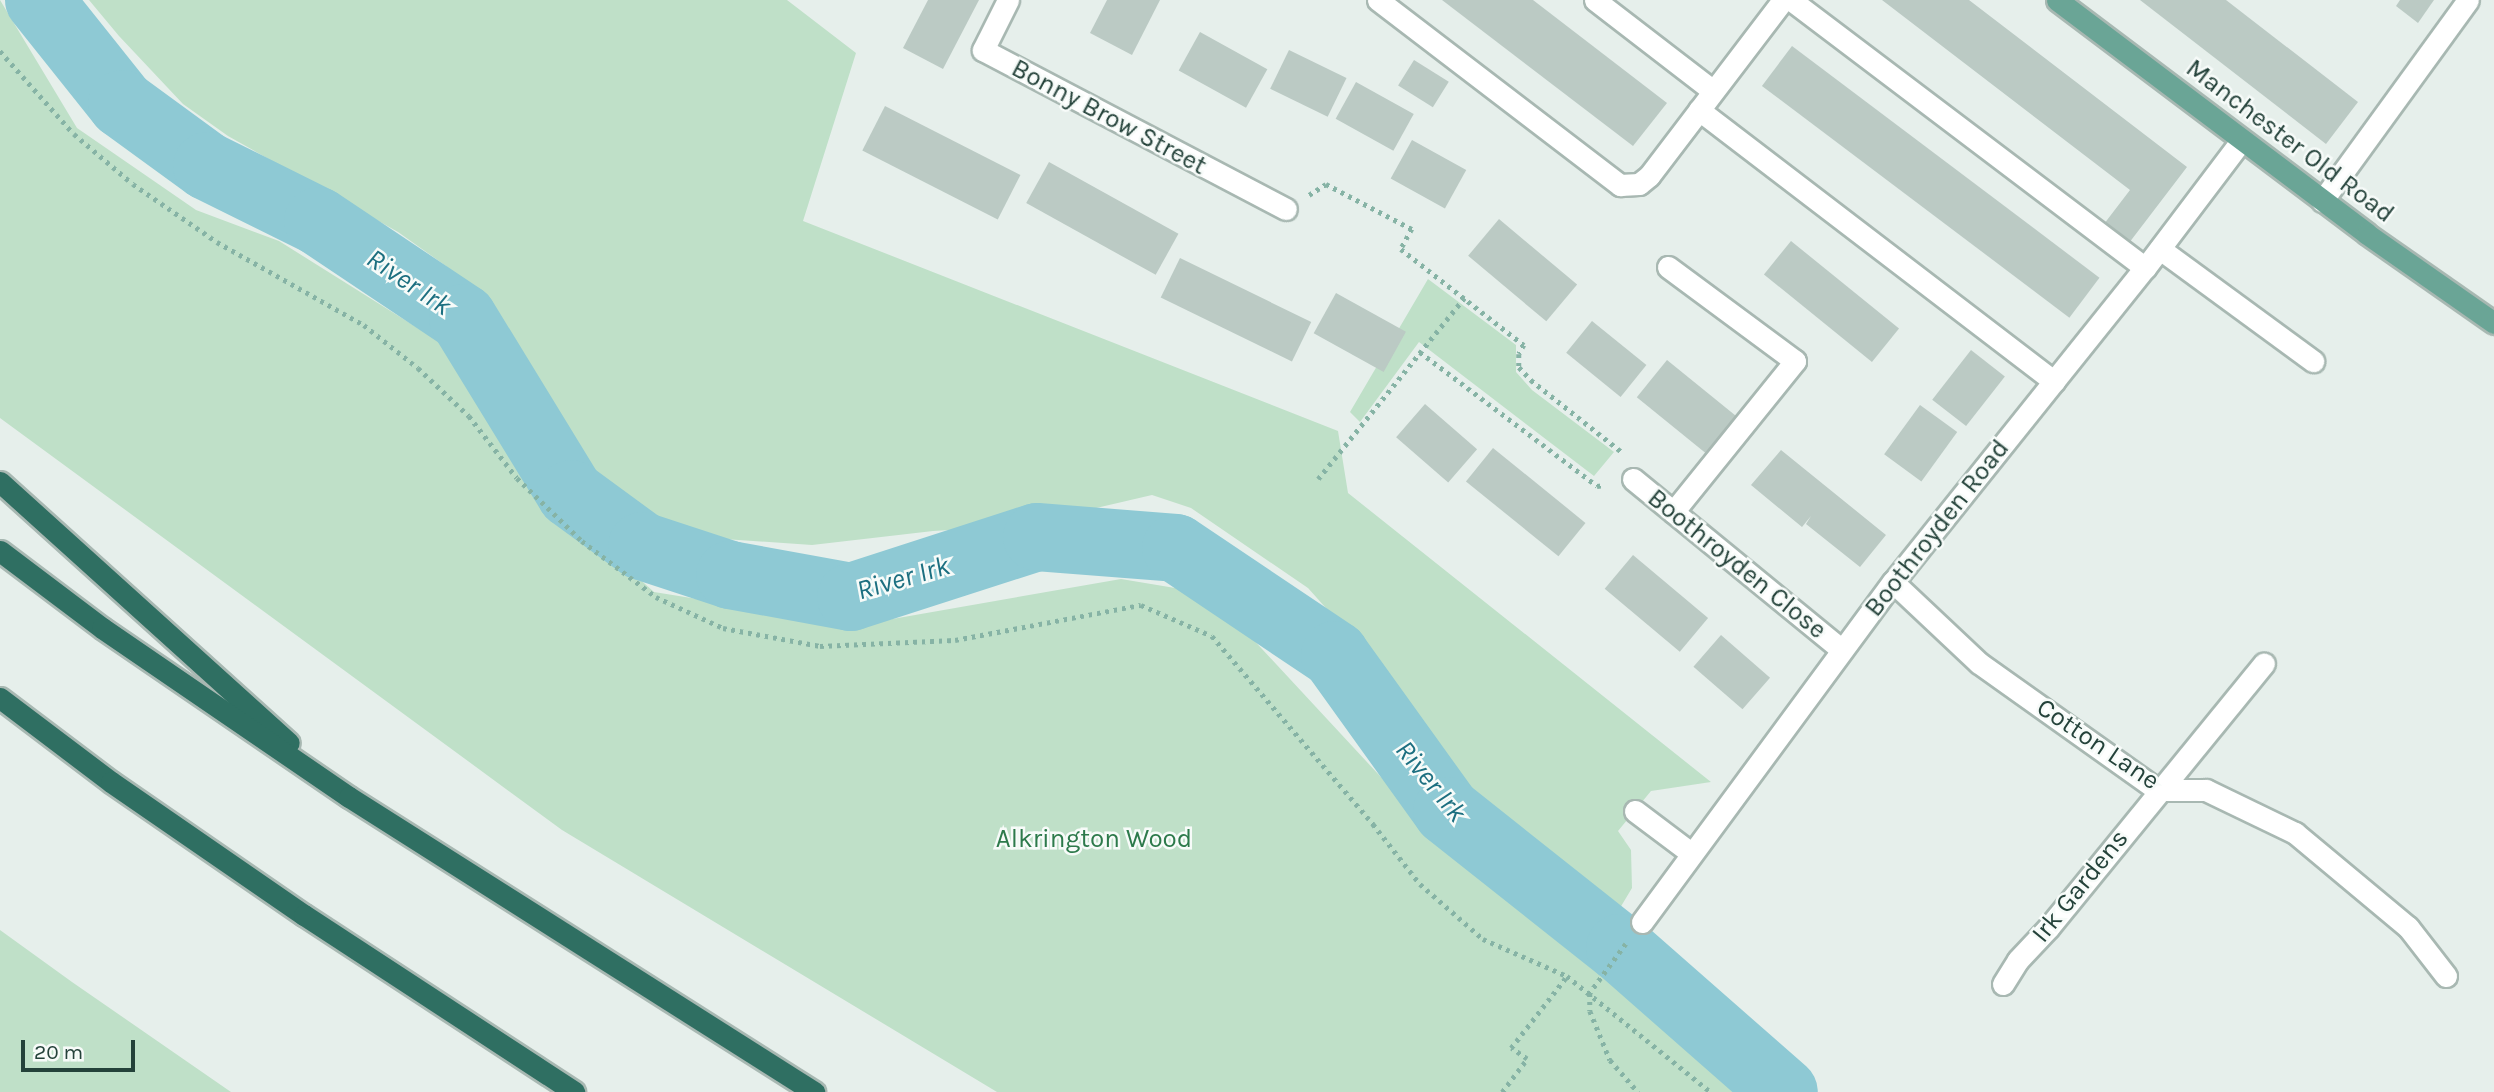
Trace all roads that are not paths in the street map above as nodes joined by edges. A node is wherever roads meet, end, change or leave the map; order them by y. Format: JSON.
{"nodes":[{"id":1,"x":1008,"y":0,"type":"edge"},
{"id":2,"x":1378,"y":0,"type":"edge"},
{"id":3,"x":1595,"y":0,"type":"edge"},
{"id":4,"x":1783,"y":0,"type":"edge"},
{"id":5,"x":1791,"y":0,"type":"edge"},
{"id":6,"x":2057,"y":0,"type":"edge"},
{"id":7,"x":2468,"y":0,"type":"edge"},
{"id":8,"x":1713,"y":91,"type":"junction"},
{"id":9,"x":1699,"y":110,"type":"junction"},
{"id":10,"x":2241,"y":141,"type":"junction"},
{"id":11,"x":2322,"y":201,"type":"junction"},
{"id":12,"x":1286,"y":209,"type":"road end"},
{"id":13,"x":2160,"y":248,"type":"junction"},
{"id":14,"x":1668,"y":267,"type":"dead end"},
{"id":15,"x":2145,"y":268,"type":"junction"},
{"id":16,"x":2494,"y":323,"type":"edge"},
{"id":17,"x":2313,"y":361,"type":"dead end"},
{"id":18,"x":2054,"y":382,"type":"junction"},
{"id":19,"x":1633,"y":479,"type":"road end"},
{"id":20,"x":0,"y":482,"type":"edge"},
{"id":21,"x":1674,"y":512,"type":"junction"},
{"id":22,"x":0,"y":551,"type":"edge"},
{"id":23,"x":1893,"y":582,"type":"junction"},
{"id":24,"x":1841,"y":649,"type":"junction"},
{"id":25,"x":2264,"y":663,"type":"dead end"},
{"id":26,"x":0,"y":698,"type":"edge"},
{"id":27,"x":2158,"y":790,"type":"junction"},
{"id":28,"x":349,"y":797,"type":"junction"},
{"id":29,"x":1635,"y":811,"type":"dead end"},
{"id":30,"x":1692,"y":854,"type":"junction"},
{"id":31,"x":1642,"y":922,"type":"dead end"},
{"id":32,"x":2446,"y":976,"type":"dead end"},
{"id":33,"x":2003,"y":984,"type":"dead end"},
{"id":34,"x":574,"y":1092,"type":"edge"},
{"id":35,"x":814,"y":1092,"type":"edge"}],
"edges":[{"from":1,"to":12,"type":"street","name":"Bonny Brow Street"},
{"from":2,"to":9,"type":"street"},
{"from":3,"to":8,"type":"street"},
{"from":4,"to":8,"type":"street"},
{"from":5,"to":15,"type":"street"},
{"from":6,"to":10,"type":"main road","name":"Manchester Old Road"},
{"from":7,"to":11,"type":"street"},
{"from":8,"to":9,"type":"street"},
{"from":9,"to":18,"type":"street"},
{"from":10,"to":11,"type":"main road","name":"Manchester Old Road"},
{"from":10,"to":13,"type":"street","name":"Boothroyden Road"},
{"from":11,"to":16,"type":"main road","name":"Manchester Old Road"},
{"from":13,"to":15,"type":"street","name":"Boothroyden Road"},
{"from":13,"to":17,"type":"street"},
{"from":14,"to":21,"type":"street"},
{"from":15,"to":18,"type":"street","name":"Boothroyden Road"},
{"from":18,"to":23,"type":"street","name":"Boothroyden Road"},
{"from":19,"to":21,"type":"street","name":"Boothroyden Close"},
{"from":20,"to":28,"type":"highway"},
{"from":21,"to":24,"type":"street","name":"Boothroyden Close"},
{"from":22,"to":28,"type":"highway"},
{"from":23,"to":24,"type":"street","name":"Boothroyden Road"},
{"from":23,"to":27,"type":"street","name":"Cotton Lane"},
{"from":24,"to":30,"type":"street","name":"Boothroyden Road"},
{"from":25,"to":27,"type":"street","name":"Irk Gardens"},
{"from":26,"to":34,"type":"highway"},
{"from":27,"to":32,"type":"street","name":"Cotton Lane"},
{"from":27,"to":33,"type":"street","name":"Irk Gardens"},
{"from":28,"to":35,"type":"highway"},
{"from":29,"to":30,"type":"street"},
{"from":30,"to":31,"type":"street","name":"Boothroyden Road"}]}
